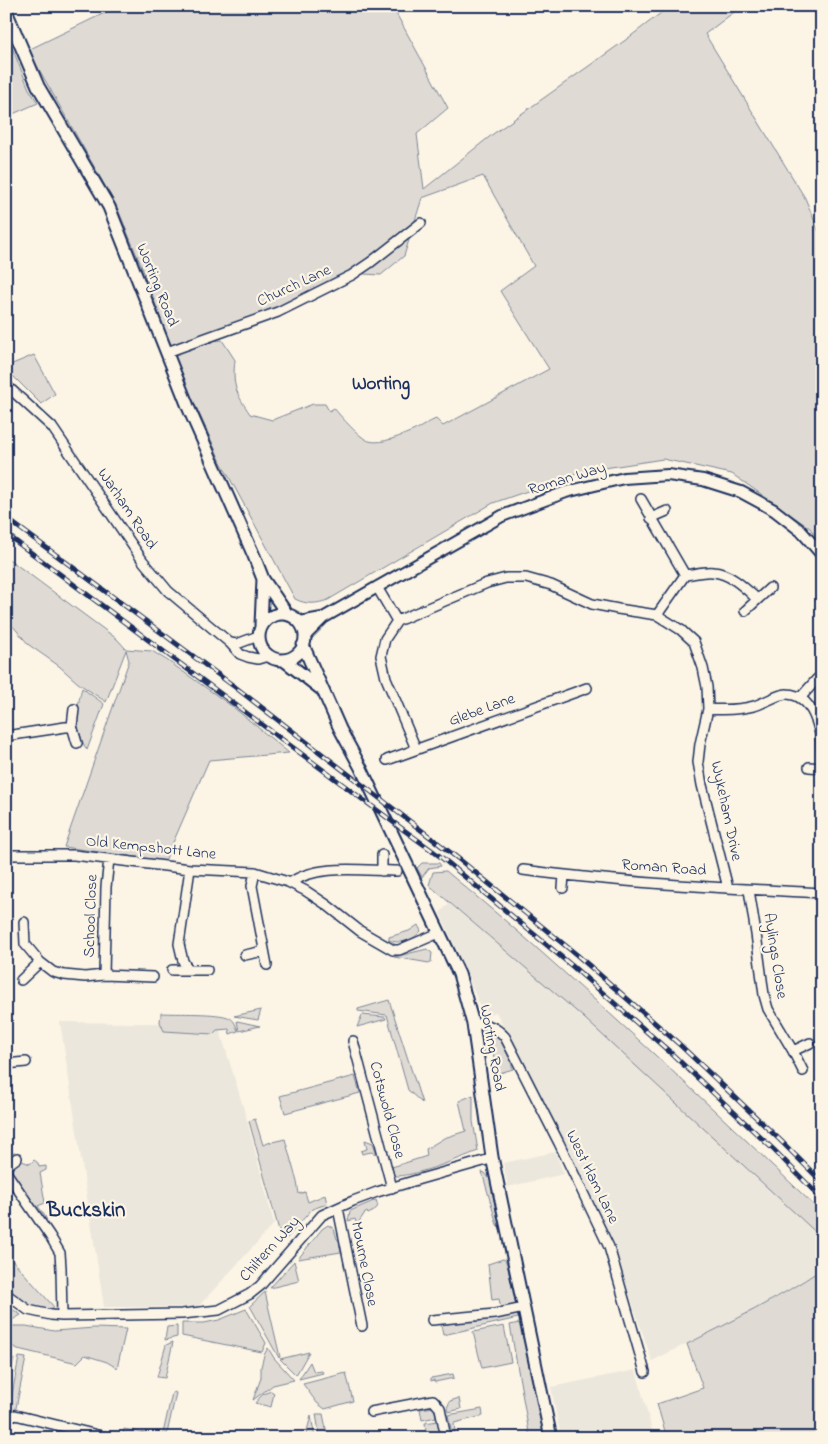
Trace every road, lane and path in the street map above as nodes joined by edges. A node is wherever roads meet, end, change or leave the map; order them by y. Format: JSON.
{"nodes":[{"id":1,"x":6,"y":11,"type":"edge"},
{"id":2,"x":421,"y":223,"type":"dead end"},
{"id":3,"x":166,"y":352,"type":"junction"},
{"id":4,"x":6,"y":385,"type":"edge"},
{"id":5,"x":641,"y":499,"type":"dead end"},
{"id":6,"x":667,"y":511,"type":"dead end"},
{"id":7,"x":651,"y":518,"type":"junction"},
{"id":8,"x":822,"y":555,"type":"edge"},
{"id":9,"x":685,"y":575,"type":"junction"},
{"id":10,"x":263,"y":579,"type":"junction"},
{"id":11,"x":377,"y":587,"type":"junction"},
{"id":12,"x":770,"y":588,"type":"dead end"},
{"id":13,"x":757,"y":599,"type":"junction"},
{"id":14,"x":745,"y":611,"type":"dead end"},
{"id":15,"x":287,"y":614,"type":"junction"},
{"id":16,"x":657,"y":615,"type":"junction"},
{"id":17,"x":324,"y":618,"type":"junction"},
{"id":18,"x":397,"y":620,"type":"junction"},
{"id":19,"x":300,"y":622,"type":"junction"},
{"id":20,"x":260,"y":631,"type":"junction"},
{"id":21,"x":304,"y":640,"type":"junction"},
{"id":22,"x":230,"y":643,"type":"junction"},
{"id":23,"x":268,"y":656,"type":"junction"},
{"id":24,"x":285,"y":661,"type":"junction"},
{"id":25,"x":817,"y":679,"type":"dead end"},
{"id":26,"x":587,"y":688,"type":"dead end"},
{"id":27,"x":322,"y":690,"type":"junction"},
{"id":28,"x":801,"y":697,"type":"junction"},
{"id":29,"x":74,"y":709,"type":"dead end"},
{"id":30,"x":708,"y":709,"type":"junction"},
{"id":31,"x":72,"y":726,"type":"junction"},
{"id":32,"x":6,"y":736,"type":"edge"},
{"id":33,"x":77,"y":743,"type":"dead end"},
{"id":34,"x":416,"y":749,"type":"junction"},
{"id":35,"x":822,"y":751,"type":"edge"},
{"id":36,"x":387,"y":760,"type":"dead end"},
{"id":37,"x":808,"y":767,"type":"dead end"},
{"id":38,"x":822,"y":768,"type":"edge"},
{"id":39,"x":382,"y":854,"type":"dead end"},
{"id":40,"x":6,"y":855,"type":"edge"},
{"id":41,"x":108,"y":859,"type":"junction"},
{"id":42,"x":190,"y":869,"type":"junction"},
{"id":43,"x":523,"y":870,"type":"dead end"},
{"id":44,"x":382,"y":871,"type":"junction"},
{"id":45,"x":397,"y":871,"type":"dead end"},
{"id":46,"x":255,"y":872,"type":"junction"},
{"id":47,"x":564,"y":876,"type":"junction"},
{"id":48,"x":290,"y":883,"type":"junction"},
{"id":49,"x":563,"y":888,"type":"dead end"},
{"id":50,"x":728,"y":888,"type":"junction"},
{"id":51,"x":749,"y":890,"type":"junction"},
{"id":52,"x":822,"y":893,"type":"edge"},
{"id":53,"x":24,"y":922,"type":"dead end"},
{"id":54,"x":439,"y":932,"type":"junction"},
{"id":55,"x":264,"y":951,"type":"junction"},
{"id":56,"x":245,"y":954,"type":"dead end"},
{"id":57,"x":40,"y":962,"type":"junction"},
{"id":58,"x":267,"y":965,"type":"dead end"},
{"id":59,"x":172,"y":970,"type":"dead end"},
{"id":60,"x":188,"y":970,"type":"junction"},
{"id":61,"x":207,"y":970,"type":"dead end"},
{"id":62,"x":104,"y":975,"type":"junction"},
{"id":63,"x":154,"y":977,"type":"dead end"},
{"id":64,"x":21,"y":980,"type":"dead end"},
{"id":65,"x":474,"y":1024,"type":"junction"},
{"id":66,"x":353,"y":1041,"type":"dead end"},
{"id":67,"x":810,"y":1043,"type":"dead end"},
{"id":68,"x":793,"y":1051,"type":"junction"},
{"id":69,"x":26,"y":1062,"type":"dead end"},
{"id":70,"x":6,"y":1064,"type":"edge"},
{"id":71,"x":803,"y":1071,"type":"dead end"},
{"id":72,"x":492,"y":1157,"type":"junction"},
{"id":73,"x":17,"y":1158,"type":"dead end"},
{"id":74,"x":6,"y":1166,"type":"edge"},
{"id":75,"x":6,"y":1172,"type":"edge"},
{"id":76,"x":392,"y":1188,"type":"junction"},
{"id":77,"x":338,"y":1208,"type":"junction"},
{"id":78,"x":6,"y":1294,"type":"edge"},
{"id":79,"x":524,"y":1308,"type":"junction"},
{"id":80,"x":62,"y":1316,"type":"junction"},
{"id":81,"x":432,"y":1320,"type":"dead end"},
{"id":82,"x":362,"y":1326,"type":"dead end"},
{"id":83,"x":644,"y":1372,"type":"dead end"},
{"id":84,"x":371,"y":1412,"type":"dead end"},
{"id":85,"x":15,"y":1415,"type":"dead end"},
{"id":86,"x":91,"y":1436,"type":"edge"},
{"id":87,"x":110,"y":1438,"type":"edge"},
{"id":88,"x":446,"y":1438,"type":"edge"},
{"id":89,"x":551,"y":1438,"type":"edge"}],
"edges":[{"from":1,"to":3,"type":"main road","name":"Worting Road"},
{"from":2,"to":3,"type":"street","name":"Church Lane"},
{"from":3,"to":10,"type":"main road","name":"Worting Road"},
{"from":4,"to":22,"type":"street","name":"Warham Road"},
{"from":5,"to":7,"type":"street"},
{"from":6,"to":7,"type":"street"},
{"from":7,"to":9,"type":"street"},
{"from":8,"to":11,"type":"street","name":"Roman Way"},
{"from":9,"to":13,"type":"street"},
{"from":9,"to":16,"type":"street"},
{"from":10,"to":15,"type":"main road","name":"Worting Road"},
{"from":10,"to":20,"type":"main road","name":"Worting Road"},
{"from":11,"to":17,"type":"street","name":"Roman Way"},
{"from":11,"to":18,"type":"street"},
{"from":12,"to":13,"type":"street"},
{"from":13,"to":14,"type":"street"},
{"from":15,"to":19,"type":"main road"},
{"from":15,"to":20,"type":"main road"},
{"from":16,"to":18,"type":"street","name":"Wykeham Drive"},
{"from":16,"to":30,"type":"street","name":"Wykeham Drive"},
{"from":17,"to":19,"type":"street","name":"Roman Way"},
{"from":17,"to":21,"type":"street","name":"Roman Way"},
{"from":18,"to":34,"type":"street"},
{"from":19,"to":21,"type":"main road"},
{"from":20,"to":22,"type":"street"},
{"from":20,"to":23,"type":"main road"},
{"from":21,"to":24,"type":"main road"},
{"from":21,"to":27,"type":"main road","name":"Worting Road"},
{"from":22,"to":23,"type":"street","name":"Warham Road"},
{"from":23,"to":24,"type":"main road"},
{"from":24,"to":27,"type":"main road","name":"Worting Road"},
{"from":25,"to":28,"type":"street"},
{"from":26,"to":34,"type":"street","name":"Glebe Lane"},
{"from":27,"to":54,"type":"main road","name":"Worting Road"},
{"from":28,"to":30,"type":"street"},
{"from":28,"to":35,"type":"street"},
{"from":29,"to":31,"type":"street"},
{"from":30,"to":50,"type":"street","name":"Wykeham Drive"},
{"from":31,"to":32,"type":"street"},
{"from":31,"to":33,"type":"street"},
{"from":34,"to":36,"type":"street","name":"Glebe Lane"},
{"from":37,"to":38,"type":"street"},
{"from":39,"to":44,"type":"street"},
{"from":40,"to":41,"type":"street","name":"Old Kempshott Lane"},
{"from":41,"to":42,"type":"street","name":"Old Kempshott Lane"},
{"from":41,"to":62,"type":"street","name":"School Close"},
{"from":42,"to":46,"type":"street","name":"Old Kempshott Lane"},
{"from":42,"to":60,"type":"street"},
{"from":43,"to":47,"type":"street","name":"Roman Road"},
{"from":44,"to":45,"type":"street"},
{"from":44,"to":48,"type":"street"},
{"from":46,"to":48,"type":"street","name":"Old Kempshott Lane"},
{"from":46,"to":55,"type":"street"},
{"from":47,"to":49,"type":"street"},
{"from":47,"to":50,"type":"street","name":"Roman Road"},
{"from":48,"to":54,"type":"street","name":"Old Kempshott Lane"},
{"from":50,"to":51,"type":"street","name":"Roman Road"},
{"from":51,"to":52,"type":"street","name":"Roman Road"},
{"from":51,"to":68,"type":"street","name":"Aylings Close"},
{"from":53,"to":57,"type":"street","name":"School Close"},
{"from":54,"to":65,"type":"main road","name":"Worting Road"},
{"from":55,"to":56,"type":"street"},
{"from":55,"to":58,"type":"street"},
{"from":57,"to":62,"type":"street","name":"School Close"},
{"from":57,"to":64,"type":"street"},
{"from":59,"to":60,"type":"street"},
{"from":60,"to":61,"type":"street"},
{"from":62,"to":63,"type":"street","name":"School Close"},
{"from":65,"to":72,"type":"main road","name":"Worting Road"},
{"from":65,"to":83,"type":"street","name":"West Ham Lane"},
{"from":66,"to":76,"type":"street","name":"Cotswold Close"},
{"from":67,"to":68,"type":"street"},
{"from":68,"to":71,"type":"street","name":"Aylings Close"},
{"from":69,"to":70,"type":"street"},
{"from":72,"to":76,"type":"street","name":"Chiltern Way"},
{"from":72,"to":79,"type":"main road","name":"Worting Road"},
{"from":73,"to":74,"type":"street"},
{"from":75,"to":80,"type":"street"},
{"from":76,"to":77,"type":"street","name":"Chiltern Way"},
{"from":77,"to":80,"type":"street","name":"Chiltern Way"},
{"from":77,"to":82,"type":"street","name":"Mourne Close"},
{"from":78,"to":80,"type":"street","name":"Chiltern Way"},
{"from":79,"to":81,"type":"street"},
{"from":79,"to":89,"type":"main road","name":"Worting Road"},
{"from":84,"to":88,"type":"street"},
{"from":85,"to":86,"type":"street"},
{"from":86,"to":87,"type":"street"}]}
